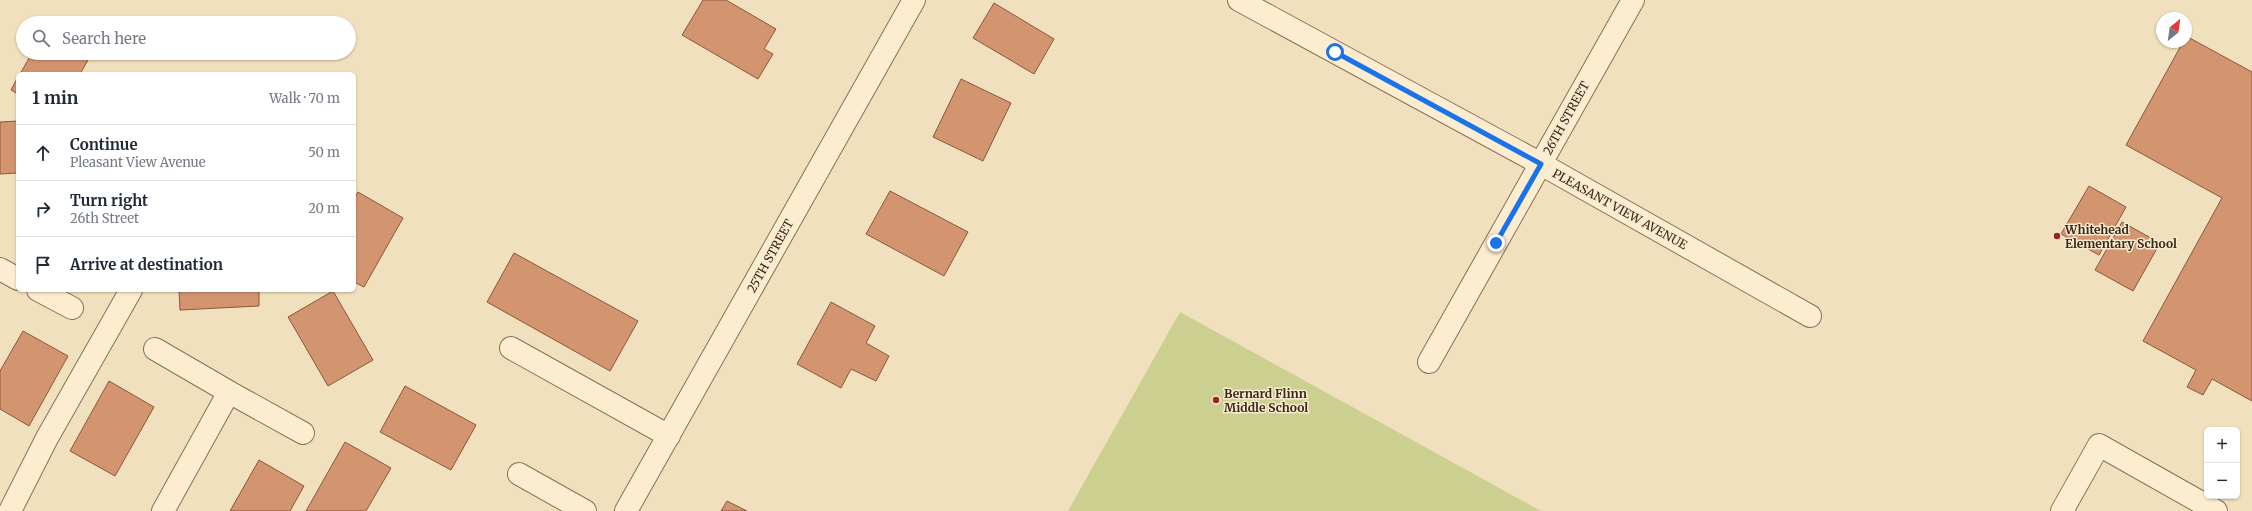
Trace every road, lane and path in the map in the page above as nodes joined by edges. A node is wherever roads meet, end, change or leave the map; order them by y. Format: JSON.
{"nodes":[{"id":1,"x":914,"y":0,"type":"edge"},
{"id":2,"x":1239,"y":0,"type":"edge"},
{"id":3,"x":1632,"y":0,"type":"edge"},
{"id":4,"x":1541,"y":164,"type":"junction"},
{"id":5,"x":0,"y":269,"type":"edge"},
{"id":6,"x":16,"y":278,"type":"edge"},
{"id":7,"x":42,"y":292,"type":"edge"},
{"id":8,"x":130,"y":292,"type":"edge"},
{"id":9,"x":72,"y":308,"type":"dead end"},
{"id":10,"x":1810,"y":316,"type":"dead end"},
{"id":11,"x":511,"y":348,"type":"dead end"},
{"id":12,"x":155,"y":349,"type":"dead end"},
{"id":13,"x":1429,"y":362,"type":"dead end"},
{"id":14,"x":229,"y":392,"type":"junction"},
{"id":15,"x":304,"y":433,"type":"dead end"},
{"id":16,"x":669,"y":436,"type":"junction"},
{"id":17,"x":519,"y":474,"type":"dead end"},
{"id":18,"x":10,"y":511,"type":"edge"},
{"id":19,"x":163,"y":511,"type":"edge"},
{"id":20,"x":585,"y":511,"type":"edge"},
{"id":21,"x":626,"y":511,"type":"edge"},
{"id":22,"x":2062,"y":511,"type":"edge"},
{"id":23,"x":2216,"y":511,"type":"edge"}],
"edges":[{"from":1,"to":16,"type":"street","name":"25TH STREET"},
{"from":2,"to":4,"type":"street","name":"PLEASANT VIEW AVENUE"},
{"from":3,"to":4,"type":"street","name":"26TH STREET"},
{"from":4,"to":10,"type":"street","name":"PLEASANT VIEW AVENUE"},
{"from":4,"to":13,"type":"street","name":"26TH STREET"},
{"from":5,"to":6,"type":"street"},
{"from":7,"to":9,"type":"street"},
{"from":8,"to":18,"type":"street"},
{"from":11,"to":16,"type":"street"},
{"from":12,"to":14,"type":"street"},
{"from":14,"to":15,"type":"street"},
{"from":14,"to":19,"type":"street"},
{"from":16,"to":21,"type":"street","name":"25TH STREET"},
{"from":17,"to":20,"type":"street"},
{"from":22,"to":23,"type":"street"}]}
